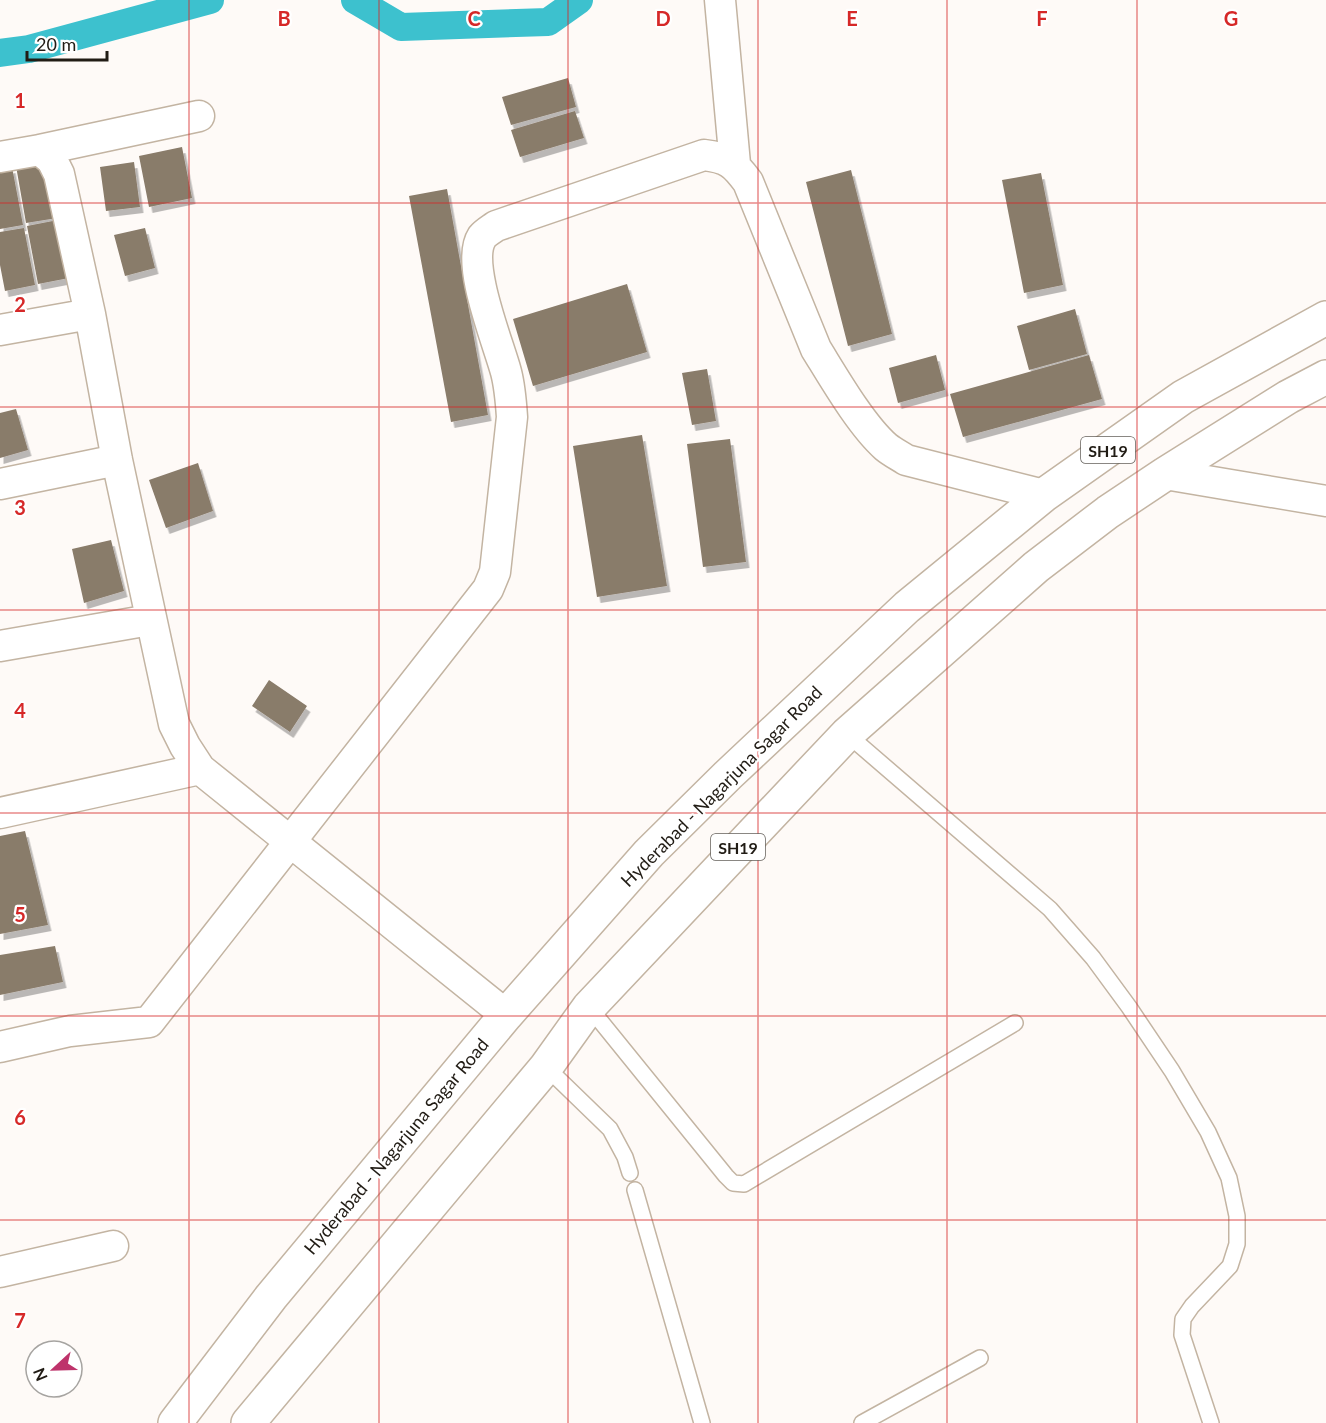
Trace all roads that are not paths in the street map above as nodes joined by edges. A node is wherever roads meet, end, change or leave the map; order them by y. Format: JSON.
{"nodes":[{"id":1,"x":720,"y":0,"type":"edge"},
{"id":2,"x":199,"y":116,"type":"dead end"},
{"id":3,"x":40,"y":150,"type":"junction"},
{"id":4,"x":0,"y":157,"type":"edge"},
{"id":5,"x":735,"y":164,"type":"junction"},
{"id":6,"x":90,"y":314,"type":"junction"},
{"id":7,"x":1326,"y":318,"type":"edge"},
{"id":8,"x":0,"y":330,"type":"edge"},
{"id":9,"x":1326,"y":377,"type":"edge"},
{"id":10,"x":117,"y":460,"type":"junction"},
{"id":11,"x":1165,"y":474,"type":"junction"},
{"id":12,"x":0,"y":484,"type":"edge"},
{"id":13,"x":1044,"y":495,"type":"junction"},
{"id":14,"x":1326,"y":501,"type":"edge"},
{"id":15,"x":150,"y":620,"type":"junction"},
{"id":16,"x":0,"y":646,"type":"edge"},
{"id":17,"x":847,"y":734,"type":"junction"},
{"id":18,"x":200,"y":769,"type":"junction"},
{"id":19,"x":0,"y":813,"type":"edge"},
{"id":20,"x":291,"y":841,"type":"junction"},
{"id":21,"x":590,"y":1007,"type":"junction"},
{"id":22,"x":506,"y":1015,"type":"junction"},
{"id":23,"x":1015,"y":1023,"type":"dead end"},
{"id":24,"x":0,"y":1047,"type":"edge"},
{"id":25,"x":546,"y":1067,"type":"junction"},
{"id":26,"x":630,"y":1173,"type":"dead end"},
{"id":27,"x":635,"y":1190,"type":"dead end"},
{"id":28,"x":113,"y":1246,"type":"dead end"},
{"id":29,"x":0,"y":1272,"type":"edge"},
{"id":30,"x":980,"y":1358,"type":"dead end"},
{"id":31,"x":175,"y":1423,"type":"edge"},
{"id":32,"x":248,"y":1423,"type":"edge"},
{"id":33,"x":702,"y":1423,"type":"edge"},
{"id":34,"x":862,"y":1423,"type":"edge"},
{"id":35,"x":1211,"y":1423,"type":"edge"}],
"edges":[{"from":1,"to":5,"type":"street"},
{"from":2,"to":3,"type":"street"},
{"from":3,"to":4,"type":"street"},
{"from":3,"to":6,"type":"street"},
{"from":5,"to":13,"type":"street"},
{"from":5,"to":20,"type":"street"},
{"from":6,"to":8,"type":"street"},
{"from":6,"to":10,"type":"street"},
{"from":7,"to":13,"type":"main road","name":"Hyderabad - Nagarjuna Sagar Road","number":"SH19"},
{"from":9,"to":11,"type":"main road","number":"SH19"},
{"from":10,"to":12,"type":"street"},
{"from":10,"to":15,"type":"street"},
{"from":11,"to":14,"type":"street"},
{"from":11,"to":17,"type":"main road","number":"SH19"},
{"from":13,"to":22,"type":"main road","name":"Hyderabad - Nagarjuna Sagar Road","number":"SH19"},
{"from":15,"to":16,"type":"street"},
{"from":15,"to":18,"type":"street"},
{"from":17,"to":21,"type":"main road","number":"SH19"},
{"from":17,"to":35,"type":"lane"},
{"from":18,"to":19,"type":"street"},
{"from":18,"to":20,"type":"street"},
{"from":20,"to":22,"type":"street"},
{"from":20,"to":24,"type":"street"},
{"from":21,"to":23,"type":"lane"},
{"from":21,"to":25,"type":"main road","number":"SH19"},
{"from":22,"to":31,"type":"main road","name":"Hyderabad - Nagarjuna Sagar Road","number":"SH19"},
{"from":25,"to":26,"type":"lane"},
{"from":25,"to":32,"type":"main road","number":"SH19"},
{"from":27,"to":33,"type":"lane"},
{"from":28,"to":29,"type":"street"},
{"from":30,"to":34,"type":"lane"}]}
